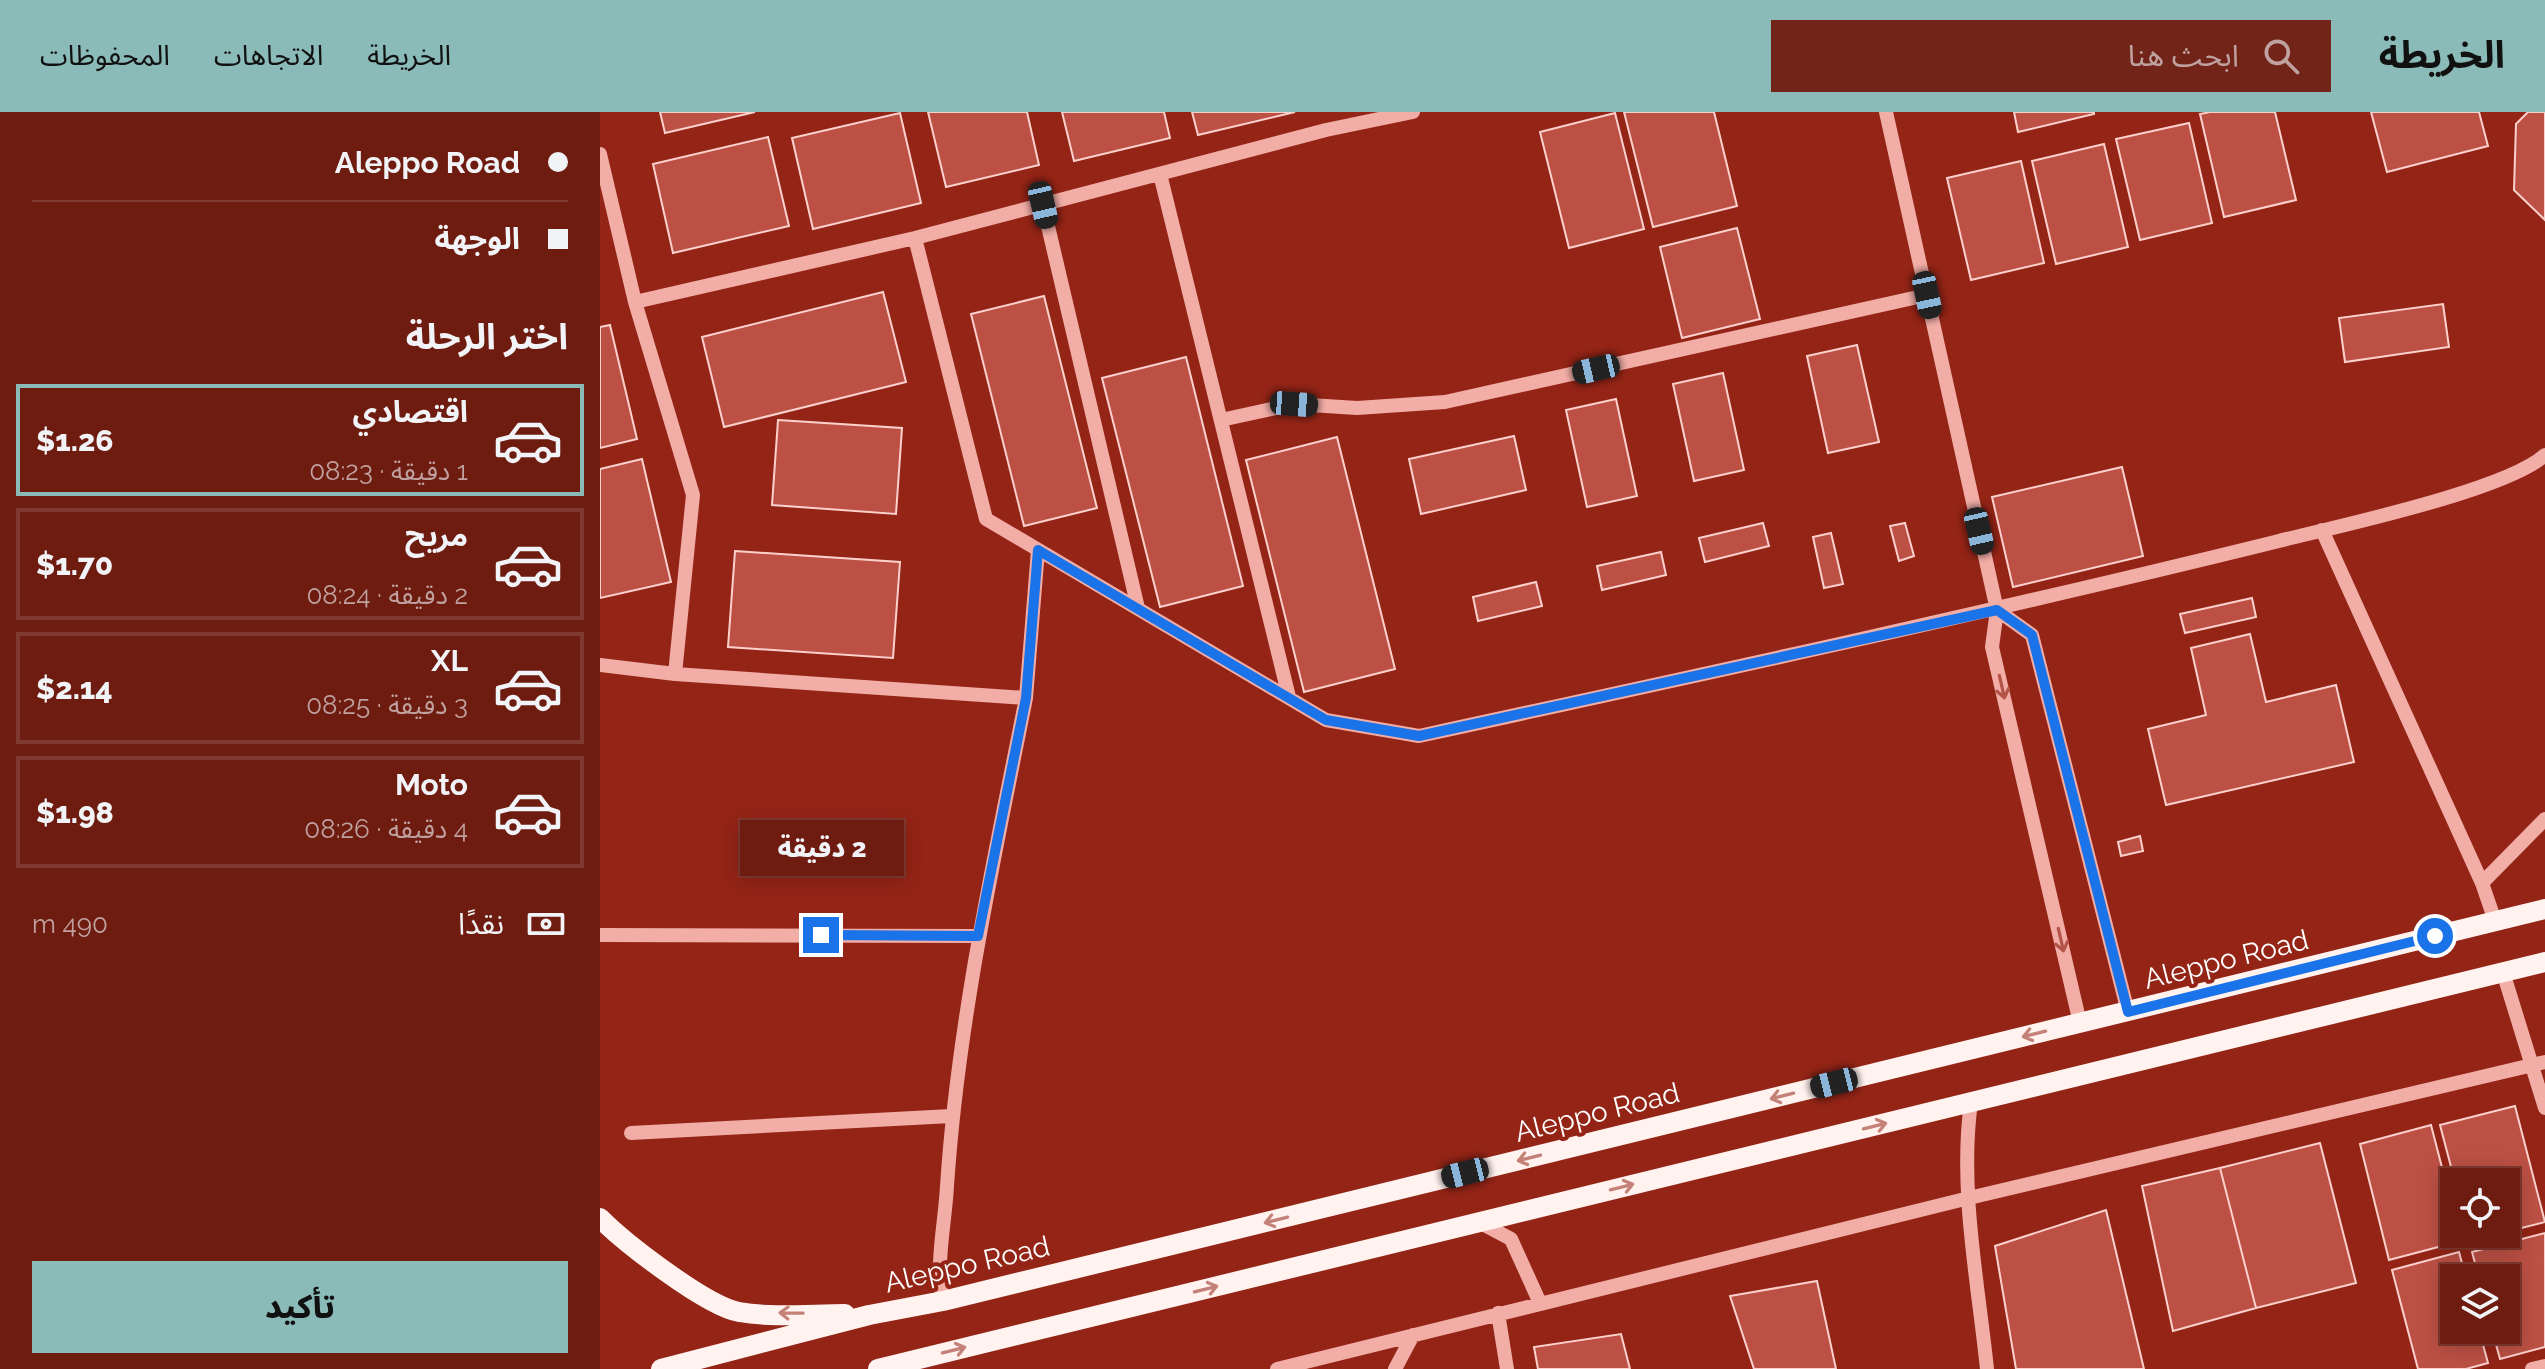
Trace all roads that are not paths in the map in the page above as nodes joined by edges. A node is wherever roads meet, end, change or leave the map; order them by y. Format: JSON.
{"nodes":[{"id":1,"x":1413,"y":112,"type":"edge"},
{"id":2,"x":1886,"y":112,"type":"edge"},
{"id":3,"x":600,"y":154,"type":"edge"},
{"id":4,"x":1160,"y":174,"type":"junction"},
{"id":5,"x":1043,"y":205,"type":"junction"},
{"id":6,"x":915,"y":238,"type":"junction"},
{"id":7,"x":1927,"y":295,"type":"junction"},
{"id":8,"x":635,"y":302,"type":"junction"},
{"id":9,"x":1221,"y":420,"type":"junction"},
{"id":10,"x":2543,"y":461,"type":"edge"},
{"id":11,"x":2322,"y":530,"type":"junction"},
{"id":12,"x":1038,"y":550,"type":"junction"},
{"id":13,"x":1138,"y":608,"type":"junction"},
{"id":14,"x":1997,"y":610,"type":"junction"},
{"id":15,"x":600,"y":665,"type":"edge"},
{"id":16,"x":675,"y":674,"type":"junction"},
{"id":17,"x":1289,"y":697,"type":"junction"},
{"id":18,"x":1026,"y":698,"type":"junction"},
{"id":19,"x":2545,"y":819,"type":"edge"},
{"id":20,"x":2482,"y":883,"type":"junction"},
{"id":21,"x":2545,"y":909,"type":"edge"},
{"id":22,"x":2495,"y":921,"type":"junction"},
{"id":23,"x":600,"y":935,"type":"edge"},
{"id":24,"x":978,"y":936,"type":"junction"},
{"id":25,"x":2545,"y":962,"type":"edge"},
{"id":26,"x":2503,"y":972,"type":"junction"},
{"id":27,"x":2128,"y":1012,"type":"junction"},
{"id":28,"x":2080,"y":1023,"type":"junction"},
{"id":29,"x":2539,"y":1064,"type":"edge"},
{"id":30,"x":1971,"y":1102,"type":"junction"},
{"id":31,"x":2545,"y":1108,"type":"edge"},
{"id":32,"x":951,"y":1116,"type":"junction"},
{"id":33,"x":631,"y":1133,"type":"dead end"},
{"id":34,"x":1969,"y":1198,"type":"junction"},
{"id":35,"x":600,"y":1218,"type":"edge"},
{"id":36,"x":1479,"y":1222,"type":"junction"},
{"id":37,"x":943,"y":1301,"type":"junction"},
{"id":38,"x":1540,"y":1303,"type":"junction"},
{"id":39,"x":1498,"y":1313,"type":"junction"},
{"id":40,"x":869,"y":1315,"type":"junction"},
{"id":41,"x":1413,"y":1335,"type":"junction"},
{"id":42,"x":2545,"y":1366,"type":"edge"},
{"id":43,"x":661,"y":1369,"type":"edge"},
{"id":44,"x":879,"y":1369,"type":"edge"},
{"id":45,"x":1277,"y":1369,"type":"edge"},
{"id":46,"x":1395,"y":1369,"type":"edge"},
{"id":47,"x":1507,"y":1369,"type":"edge"},
{"id":48,"x":1987,"y":1369,"type":"edge"},
{"id":49,"x":2532,"y":1369,"type":"edge"}],
"edges":[{"from":1,"to":4,"type":"street"},
{"from":2,"to":7,"type":"street"},
{"from":3,"to":8,"type":"street"},
{"from":4,"to":5,"type":"street"},
{"from":4,"to":9,"type":"street"},
{"from":5,"to":6,"type":"street"},
{"from":5,"to":13,"type":"street"},
{"from":6,"to":8,"type":"street"},
{"from":6,"to":12,"type":"street"},
{"from":7,"to":9,"type":"street"},
{"from":7,"to":14,"type":"street"},
{"from":8,"to":16,"type":"street"},
{"from":9,"to":17,"type":"street"},
{"from":10,"to":11,"type":"street"},
{"from":11,"to":14,"type":"street"},
{"from":11,"to":20,"type":"street"},
{"from":12,"to":13,"type":"street"},
{"from":12,"to":18,"type":"street"},
{"from":13,"to":17,"type":"street"},
{"from":14,"to":17,"type":"street"},
{"from":14,"to":27,"type":"street"},
{"from":14,"to":28,"type":"street","one_way":true},
{"from":15,"to":16,"type":"street"},
{"from":16,"to":18,"type":"street"},
{"from":18,"to":24,"type":"street"},
{"from":19,"to":20,"type":"street"},
{"from":20,"to":22,"type":"street"},
{"from":21,"to":22,"type":"main road","name":"Aleppo Road"},
{"from":22,"to":27,"type":"main road","name":"Aleppo Road"},
{"from":23,"to":24,"type":"street"},
{"from":24,"to":32,"type":"street"},
{"from":25,"to":26,"type":"main road"},
{"from":26,"to":29,"type":"street"},
{"from":26,"to":30,"type":"main road"},
{"from":27,"to":28,"type":"main road","name":"Aleppo Road"},
{"from":28,"to":37,"type":"main road","name":"Aleppo Road","one_way":true},
{"from":29,"to":31,"type":"street"},
{"from":29,"to":34,"type":"street"},
{"from":30,"to":34,"type":"street"},
{"from":36,"to":30,"type":"main road","one_way":true},
{"from":32,"to":33,"type":"street"},
{"from":32,"to":37,"type":"street"},
{"from":34,"to":38,"type":"street"},
{"from":34,"to":48,"type":"street"},
{"from":40,"to":35,"type":"main road","one_way":true},
{"from":36,"to":38,"type":"street"},
{"from":44,"to":36,"type":"main road","one_way":true},
{"from":37,"to":40,"type":"main road","name":"Aleppo Road"},
{"from":38,"to":39,"type":"street"},
{"from":39,"to":41,"type":"street"},
{"from":39,"to":47,"type":"street"},
{"from":40,"to":43,"type":"main road","name":"Aleppo Road"},
{"from":41,"to":45,"type":"street"},
{"from":41,"to":46,"type":"street"},
{"from":42,"to":49,"type":"street"}]}
